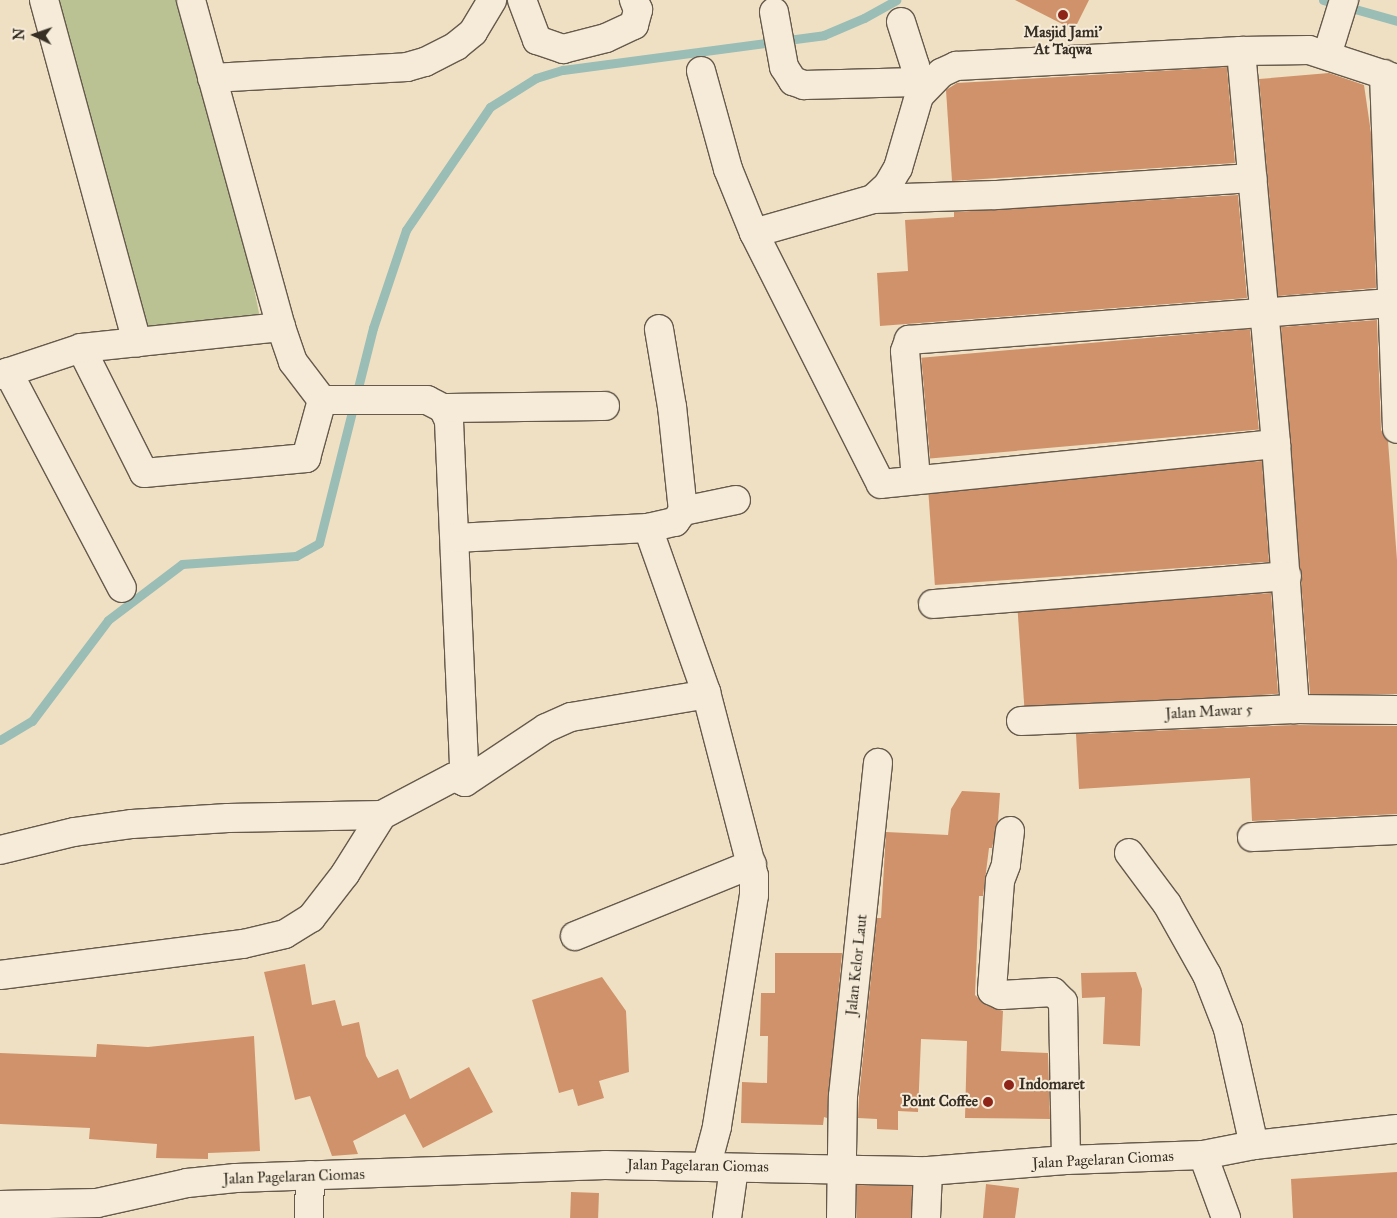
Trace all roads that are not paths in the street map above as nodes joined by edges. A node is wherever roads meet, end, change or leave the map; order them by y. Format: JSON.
{"nodes":[{"id":1,"x":44,"y":0,"type":"edge"},
{"id":2,"x":191,"y":0,"type":"edge"},
{"id":3,"x":492,"y":0,"type":"edge"},
{"id":4,"x":522,"y":0,"type":"edge"},
{"id":5,"x":634,"y":0,"type":"edge"},
{"id":6,"x":1342,"y":8,"type":"edge"},
{"id":7,"x":901,"y":22,"type":"dead end"},
{"id":8,"x":775,"y":23,"type":"dead end"},
{"id":9,"x":1241,"y":50,"type":"junction"},
{"id":10,"x":1327,"y":56,"type":"junction"},
{"id":11,"x":701,"y":70,"type":"dead end"},
{"id":12,"x":1391,"y":76,"type":"edge"},
{"id":13,"x":212,"y":78,"type":"junction"},
{"id":14,"x":918,"y":89,"type":"junction"},
{"id":15,"x":1252,"y":178,"type":"junction"},
{"id":16,"x":873,"y":199,"type":"junction"},
{"id":17,"x":754,"y":233,"type":"junction"},
{"id":18,"x":1390,"y":303,"type":"junction"},
{"id":19,"x":1264,"y":315,"type":"junction"},
{"id":20,"x":281,"y":327,"type":"junction"},
{"id":21,"x":658,"y":329,"type":"dead end"},
{"id":22,"x":136,"y":343,"type":"junction"},
{"id":23,"x":81,"y":348,"type":"junction"},
{"id":24,"x":4,"y":373,"type":"edge"},
{"id":25,"x":327,"y":399,"type":"junction"},
{"id":26,"x":605,"y":406,"type":"dead end"},
{"id":27,"x":443,"y":408,"type":"junction"},
{"id":28,"x":1397,"y":429,"type":"edge"},
{"id":29,"x":1276,"y":444,"type":"junction"},
{"id":30,"x":916,"y":479,"type":"junction"},
{"id":31,"x":736,"y":500,"type":"dead end"},
{"id":32,"x":683,"y":511,"type":"junction"},
{"id":33,"x":648,"y":528,"type":"junction"},
{"id":34,"x":455,"y":538,"type":"junction"},
{"id":35,"x":1287,"y":576,"type":"junction"},
{"id":36,"x":122,"y":588,"type":"dead end"},
{"id":37,"x":933,"y":604,"type":"dead end"},
{"id":38,"x":706,"y":692,"type":"junction"},
{"id":39,"x":1295,"y":709,"type":"junction"},
{"id":40,"x":1397,"y":710,"type":"edge"},
{"id":41,"x":1021,"y":721,"type":"dead end"},
{"id":42,"x":878,"y":762,"type":"dead end"},
{"id":43,"x":465,"y":782,"type":"junction"},
{"id":44,"x":382,"y":814,"type":"junction"},
{"id":45,"x":1010,"y":830,"type":"dead end"},
{"id":46,"x":1397,"y":830,"type":"edge"},
{"id":47,"x":1252,"y":837,"type":"dead end"},
{"id":48,"x":0,"y":850,"type":"edge"},
{"id":49,"x":1129,"y":853,"type":"dead end"},
{"id":50,"x":752,"y":864,"type":"junction"},
{"id":51,"x":575,"y":936,"type":"dead end"},
{"id":52,"x":0,"y":975,"type":"edge"},
{"id":53,"x":1397,"y":1129,"type":"edge"},
{"id":54,"x":1254,"y":1145,"type":"junction"},
{"id":55,"x":1203,"y":1155,"type":"junction"},
{"id":56,"x":1066,"y":1160,"type":"junction"},
{"id":57,"x":707,"y":1165,"type":"junction"},
{"id":58,"x":734,"y":1168,"type":"junction"},
{"id":59,"x":842,"y":1168,"type":"junction"},
{"id":60,"x":928,"y":1171,"type":"junction"},
{"id":61,"x":310,"y":1175,"type":"junction"},
{"id":62,"x":0,"y":1205,"type":"edge"},
{"id":63,"x":309,"y":1218,"type":"edge"},
{"id":64,"x":727,"y":1218,"type":"edge"},
{"id":65,"x":841,"y":1218,"type":"edge"},
{"id":66,"x":926,"y":1218,"type":"edge"},
{"id":67,"x":1226,"y":1218,"type":"edge"}],
"edges":[{"from":1,"to":22,"type":"street"},
{"from":2,"to":13,"type":"street"},
{"from":3,"to":13,"type":"street"},
{"from":4,"to":5,"type":"street"},
{"from":6,"to":10,"type":"street"},
{"from":7,"to":14,"type":"street"},
{"from":8,"to":14,"type":"street"},
{"from":9,"to":10,"type":"street"},
{"from":9,"to":14,"type":"street"},
{"from":9,"to":15,"type":"street"},
{"from":10,"to":12,"type":"street"},
{"from":11,"to":17,"type":"street"},
{"from":12,"to":18,"type":"street"},
{"from":13,"to":20,"type":"street"},
{"from":14,"to":16,"type":"street"},
{"from":15,"to":16,"type":"street"},
{"from":15,"to":19,"type":"street"},
{"from":16,"to":17,"type":"street"},
{"from":17,"to":30,"type":"street"},
{"from":18,"to":19,"type":"street"},
{"from":18,"to":28,"type":"street"},
{"from":19,"to":29,"type":"street"},
{"from":19,"to":30,"type":"street"},
{"from":20,"to":22,"type":"street"},
{"from":20,"to":25,"type":"street"},
{"from":21,"to":32,"type":"street"},
{"from":22,"to":23,"type":"street"},
{"from":23,"to":24,"type":"street"},
{"from":23,"to":25,"type":"street"},
{"from":24,"to":36,"type":"street"},
{"from":25,"to":27,"type":"street"},
{"from":26,"to":27,"type":"street"},
{"from":27,"to":34,"type":"street"},
{"from":29,"to":30,"type":"street"},
{"from":29,"to":35,"type":"street"},
{"from":31,"to":32,"type":"street"},
{"from":32,"to":33,"type":"street"},
{"from":33,"to":34,"type":"street"},
{"from":33,"to":38,"type":"street"},
{"from":34,"to":43,"type":"street"},
{"from":35,"to":37,"type":"street"},
{"from":35,"to":39,"type":"street"},
{"from":38,"to":43,"type":"street"},
{"from":38,"to":50,"type":"street"},
{"from":39,"to":40,"type":"street","name":"Jalan Mawar 5"},
{"from":39,"to":41,"type":"street","name":"Jalan Mawar 5"},
{"from":42,"to":59,"type":"street","name":"Jalan Kelor Laut"},
{"from":43,"to":44,"type":"street"},
{"from":44,"to":48,"type":"street"},
{"from":44,"to":52,"type":"street"},
{"from":45,"to":56,"type":"street"},
{"from":46,"to":47,"type":"street"},
{"from":49,"to":54,"type":"street"},
{"from":50,"to":51,"type":"street"},
{"from":50,"to":57,"type":"street"},
{"from":53,"to":54,"type":"street","name":"Jalan Pagelaran Ciomas"},
{"from":54,"to":55,"type":"street","name":"Jalan Pagelaran Ciomas"},
{"from":55,"to":56,"type":"street","name":"Jalan Pagelaran Ciomas"},
{"from":55,"to":67,"type":"street"},
{"from":56,"to":60,"type":"street","name":"Jalan Pagelaran Ciomas"},
{"from":57,"to":58,"type":"street","name":"Jalan Pagelaran Ciomas"},
{"from":57,"to":61,"type":"street","name":"Jalan Pagelaran Ciomas"},
{"from":58,"to":59,"type":"street","name":"Jalan Pagelaran Ciomas"},
{"from":58,"to":64,"type":"street"},
{"from":59,"to":60,"type":"street","name":"Jalan Pagelaran Ciomas"},
{"from":59,"to":65,"type":"street","name":"Jalan Kelor Laut"},
{"from":60,"to":66,"type":"street"},
{"from":61,"to":62,"type":"street","name":"Jalan Pagelaran Ciomas"},
{"from":61,"to":63,"type":"street"}]}
